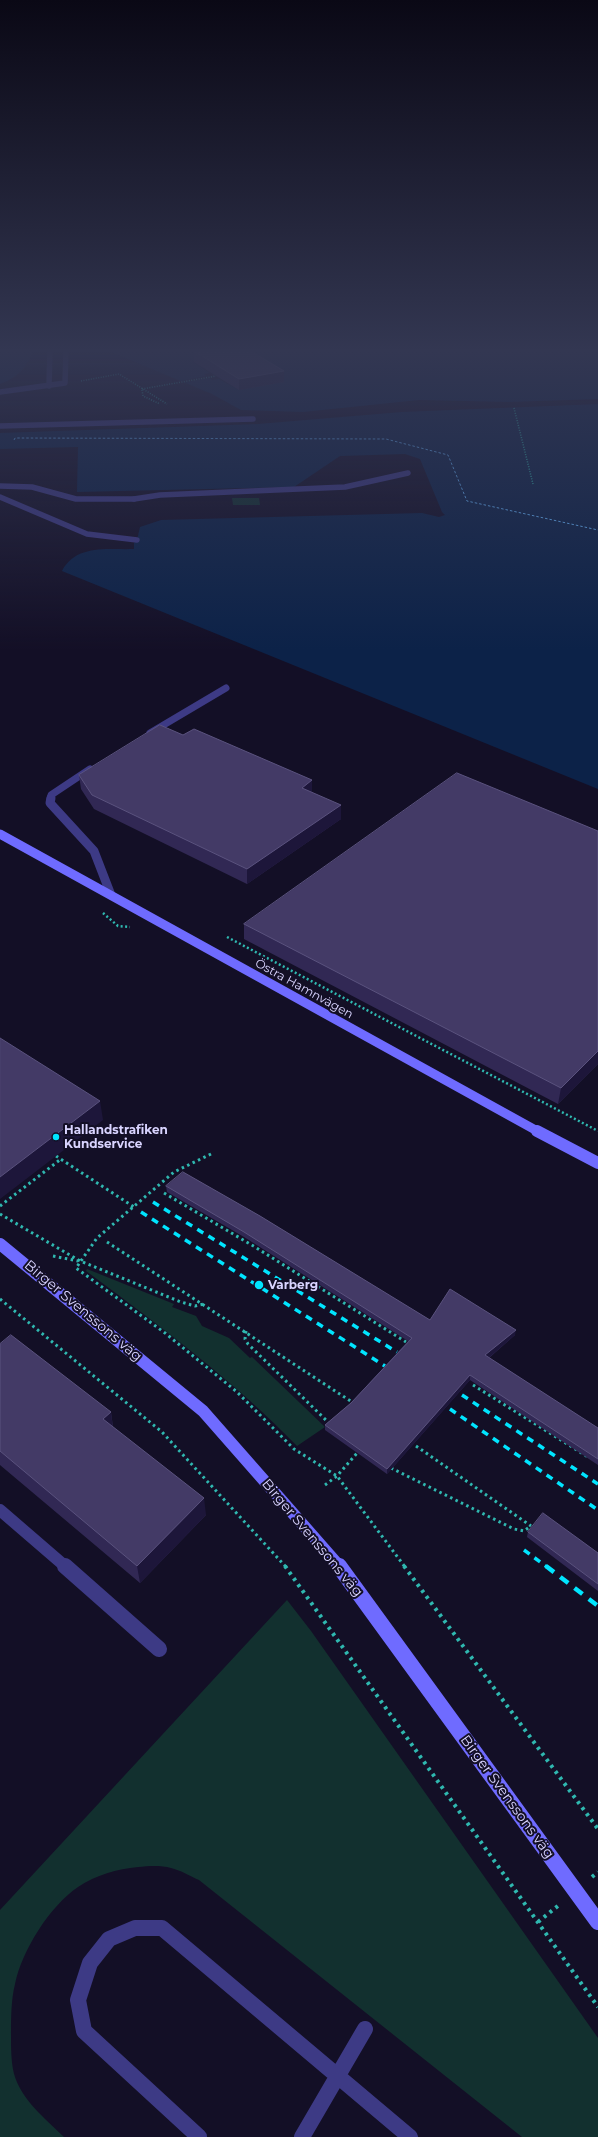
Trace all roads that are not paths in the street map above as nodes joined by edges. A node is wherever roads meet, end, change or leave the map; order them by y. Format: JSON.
{"nodes":[{"id":1,"x":408,"y":473,"type":"dead end"},
{"id":2,"x":0,"y":486,"type":"edge"},
{"id":3,"x":0,"y":497,"type":"edge"},
{"id":4,"x":137,"y":540,"type":"dead end"},
{"id":5,"x":226,"y":688,"type":"dead end"},
{"id":6,"x":146,"y":736,"type":"edge"},
{"id":7,"x":95,"y":766,"type":"edge"},
{"id":8,"x":0,"y":834,"type":"edge"},
{"id":9,"x":111,"y":895,"type":"junction"},
{"id":10,"x":598,"y":1163,"type":"edge"},
{"id":11,"x":0,"y":1244,"type":"edge"},
{"id":12,"x":0,"y":1510,"type":"edge"},
{"id":13,"x":159,"y":1648,"type":"dead end"},
{"id":14,"x":598,"y":1922,"type":"edge"},
{"id":15,"x":365,"y":2029,"type":"dead end"},
{"id":16,"x":338,"y":2076,"type":"junction"},
{"id":17,"x":199,"y":2137,"type":"edge"},
{"id":18,"x":302,"y":2137,"type":"edge"},
{"id":19,"x":410,"y":2137,"type":"edge"}],
"edges":[{"from":1,"to":2,"type":"street"},
{"from":3,"to":4,"type":"street"},
{"from":5,"to":6,"type":"street"},
{"from":7,"to":9,"type":"street"},
{"from":8,"to":9,"type":"street","name":"Östra Hamnvägen"},
{"from":9,"to":10,"type":"street","name":"Östra Hamnvägen"},
{"from":11,"to":14,"type":"street","name":"Birger Svenssons väg"},
{"from":12,"to":13,"type":"street"},
{"from":15,"to":16,"type":"street"},
{"from":16,"to":17,"type":"street"},
{"from":16,"to":18,"type":"street"},
{"from":16,"to":19,"type":"street"}]}
